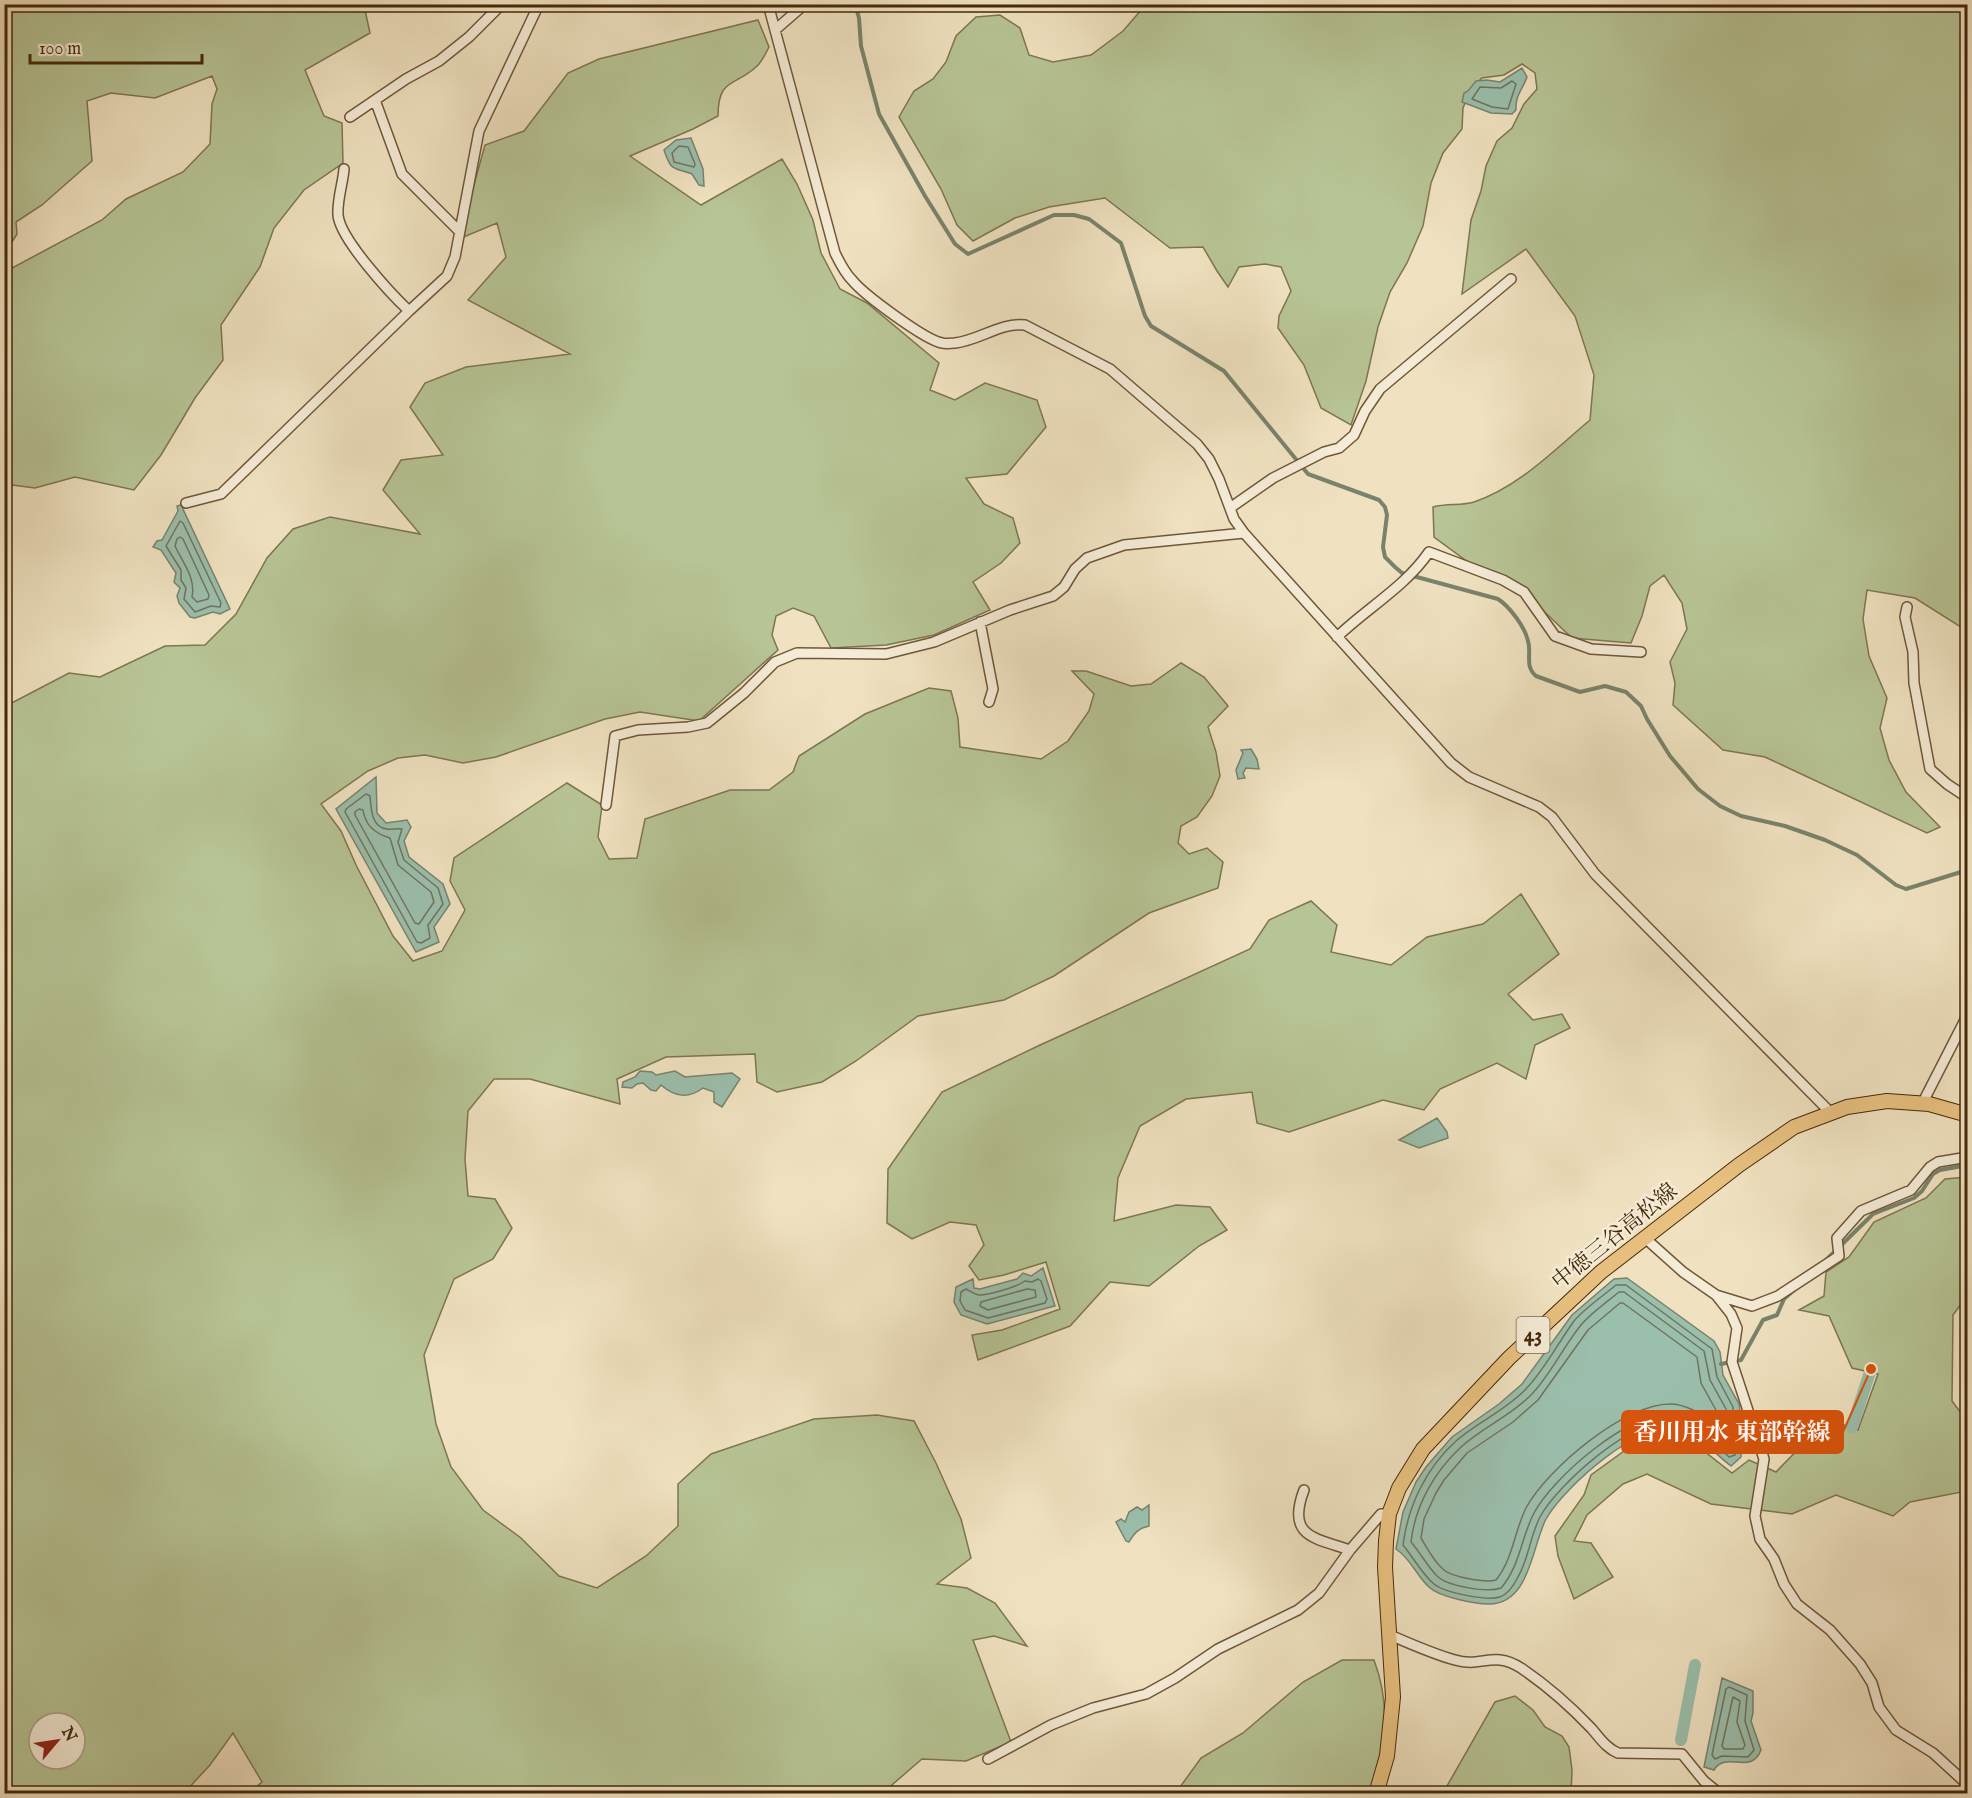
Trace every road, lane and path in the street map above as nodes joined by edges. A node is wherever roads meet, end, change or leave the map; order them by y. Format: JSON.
{"nodes":[{"id":1,"x":502,"y":4,"type":"edge"},
{"id":2,"x":539,"y":4,"type":"edge"},
{"id":3,"x":768,"y":4,"type":"edge"},
{"id":4,"x":805,"y":4,"type":"edge"},
{"id":5,"x":775,"y":30,"type":"junction"},
{"id":6,"x":375,"y":100,"type":"junction"},
{"id":7,"x":350,"y":117,"type":"dead end"},
{"id":8,"x":344,"y":169,"type":"dead end"},
{"id":9,"x":459,"y":231,"type":"junction"},
{"id":10,"x":1511,"y":279,"type":"dead end"},
{"id":11,"x":409,"y":311,"type":"junction"},
{"id":12,"x":186,"y":503,"type":"dead end"},
{"id":13,"x":1230,"y":508,"type":"junction"},
{"id":14,"x":1244,"y":533,"type":"junction"},
{"id":15,"x":1907,"y":607,"type":"dead end"},
{"id":16,"x":980,"y":622,"type":"junction"},
{"id":17,"x":1337,"y":637,"type":"junction"},
{"id":18,"x":1641,"y":652,"type":"dead end"},
{"id":19,"x":989,"y":702,"type":"dead end"},
{"id":20,"x":1968,"y":798,"type":"edge"},
{"id":21,"x":606,"y":806,"type":"dead end"},
{"id":22,"x":1968,"y":1014,"type":"edge"},
{"id":23,"x":1922,"y":1104,"type":"junction"},
{"id":24,"x":1830,"y":1112,"type":"junction"},
{"id":25,"x":1968,"y":1115,"type":"edge"},
{"id":26,"x":1968,"y":1157,"type":"edge"},
{"id":27,"x":1645,"y":1238,"type":"junction"},
{"id":28,"x":1716,"y":1295,"type":"junction"},
{"id":29,"x":1304,"y":1490,"type":"dead end"},
{"id":30,"x":1389,"y":1514,"type":"junction"},
{"id":31,"x":1350,"y":1550,"type":"junction"},
{"id":32,"x":1390,"y":1635,"type":"junction"},
{"id":33,"x":988,"y":1759,"type":"dead end"},
{"id":34,"x":1968,"y":1785,"type":"edge"},
{"id":35,"x":1376,"y":1794,"type":"edge"},
{"id":36,"x":1720,"y":1794,"type":"edge"}],
"edges":[{"from":1,"to":6,"type":"street"},
{"from":2,"to":9,"type":"street"},
{"from":3,"to":5,"type":"street"},
{"from":4,"to":5,"type":"street"},
{"from":5,"to":13,"type":"street"},
{"from":6,"to":7,"type":"street"},
{"from":6,"to":9,"type":"street"},
{"from":8,"to":11,"type":"street"},
{"from":9,"to":11,"type":"street"},
{"from":10,"to":13,"type":"street"},
{"from":11,"to":12,"type":"street"},
{"from":13,"to":14,"type":"street"},
{"from":14,"to":16,"type":"street"},
{"from":14,"to":17,"type":"street"},
{"from":15,"to":20,"type":"street"},
{"from":16,"to":19,"type":"street"},
{"from":16,"to":21,"type":"street"},
{"from":17,"to":18,"type":"street"},
{"from":17,"to":24,"type":"street"},
{"from":22,"to":23,"type":"street"},
{"from":23,"to":24,"type":"main road","name":"中徳三谷高松線","number":"43"},
{"from":23,"to":25,"type":"main road","name":"中徳三谷高松線","number":"43"},
{"from":24,"to":27,"type":"main road","name":"中徳三谷高松線","number":"43"},
{"from":26,"to":28,"type":"street"},
{"from":27,"to":28,"type":"street"},
{"from":27,"to":30,"type":"main road","name":"中徳三谷高松線","number":"43"},
{"from":28,"to":34,"type":"street"},
{"from":29,"to":31,"type":"street"},
{"from":30,"to":31,"type":"street"},
{"from":30,"to":32,"type":"main road","name":"中徳三谷高松線","number":"43"},
{"from":31,"to":33,"type":"street"},
{"from":32,"to":35,"type":"main road","name":"中徳三谷高松線","number":"43"},
{"from":32,"to":36,"type":"street"}]}
